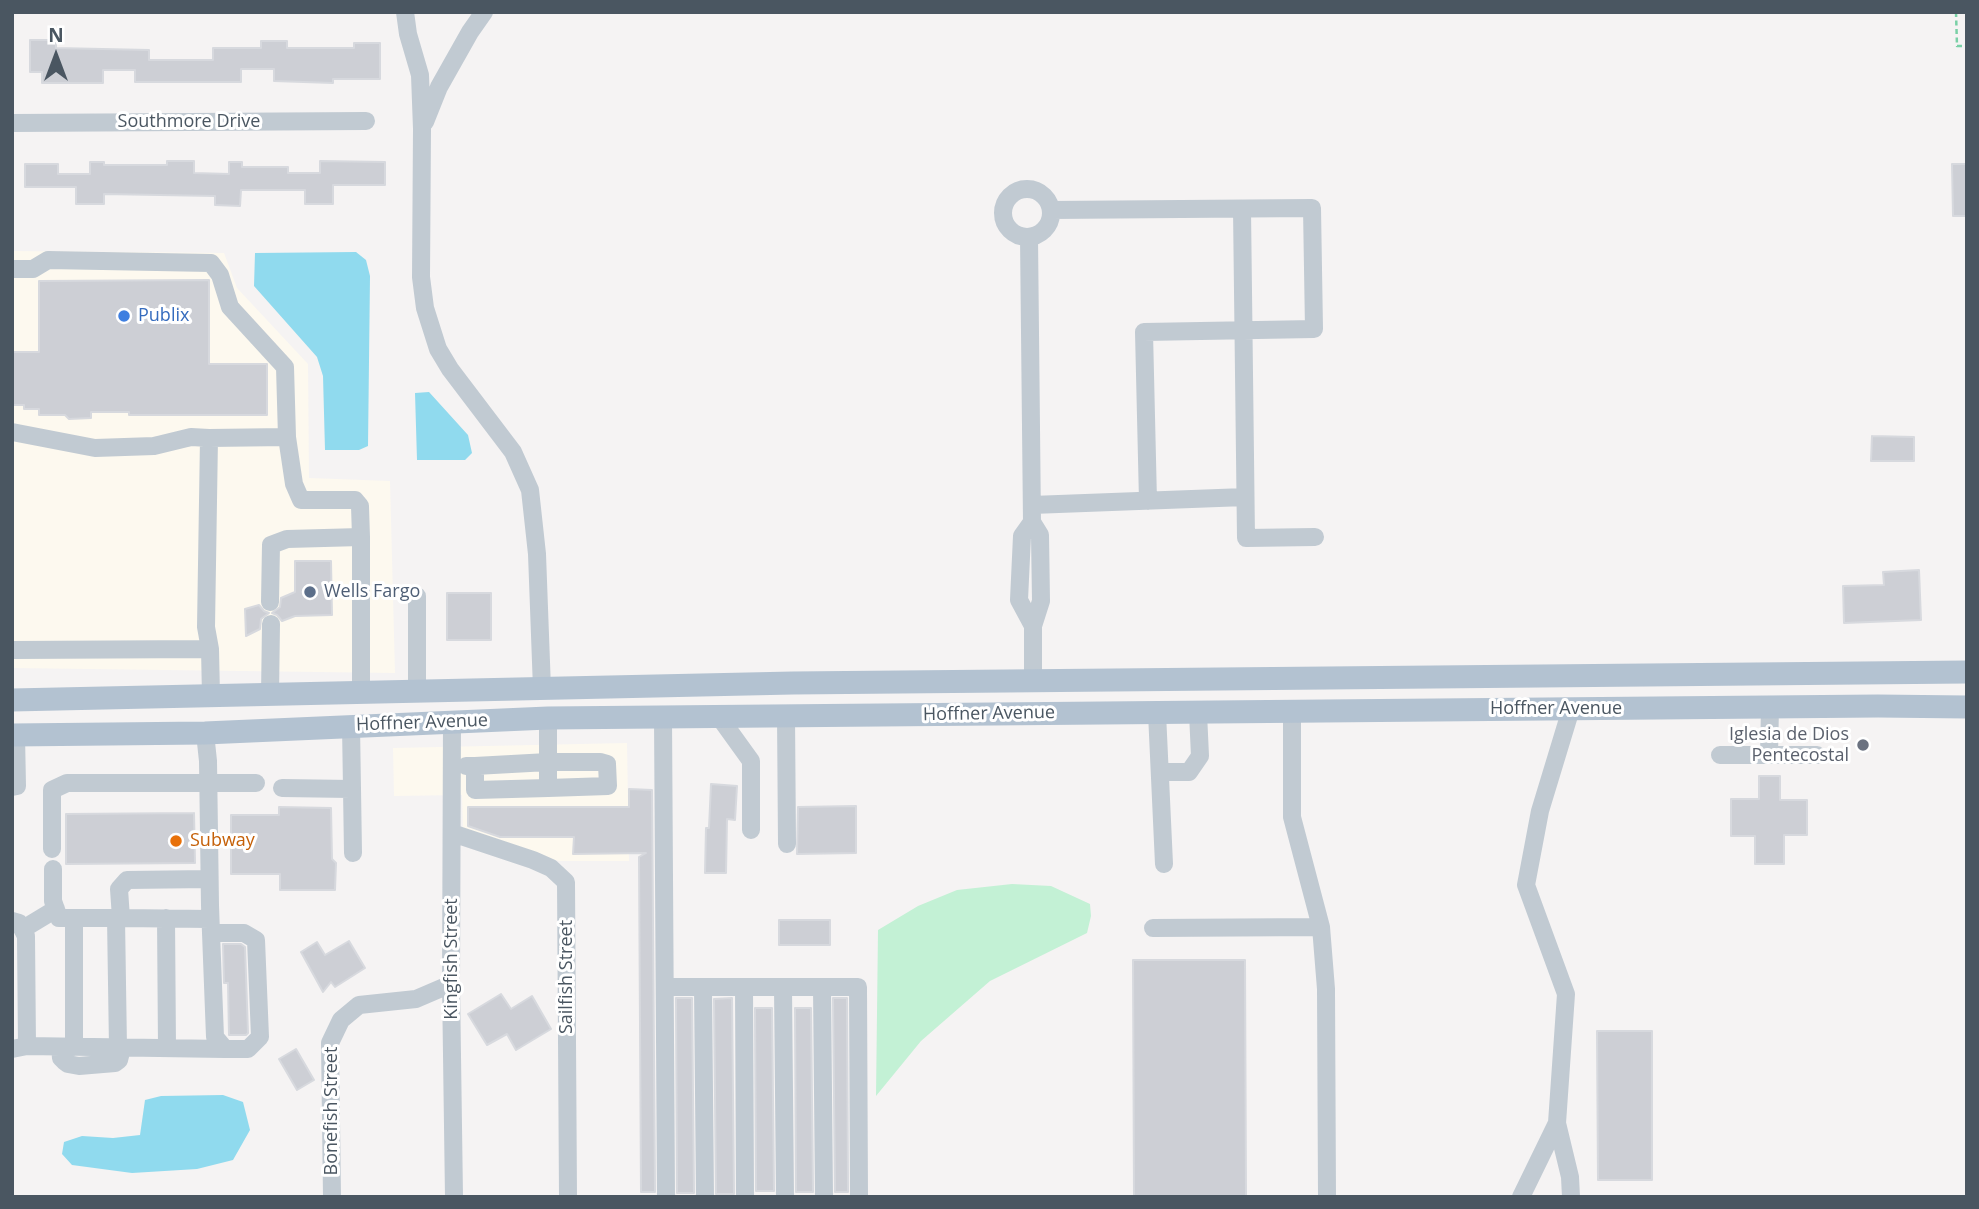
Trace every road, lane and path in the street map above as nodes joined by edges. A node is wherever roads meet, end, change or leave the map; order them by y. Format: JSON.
{"nodes":[{"id":1,"x":405,"y":12,"type":"edge"},
{"id":2,"x":484,"y":12,"type":"edge"},
{"id":3,"x":1956,"y":12,"type":"edge"},
{"id":4,"x":1967,"y":46,"type":"edge"},
{"id":5,"x":366,"y":121,"type":"dead end"},
{"id":6,"x":12,"y":123,"type":"edge"},
{"id":7,"x":422,"y":129,"type":"junction"},
{"id":8,"x":1242,"y":209,"type":"junction"},
{"id":9,"x":1051,"y":210,"type":"junction"},
{"id":10,"x":1029,"y":237,"type":"junction"},
{"id":11,"x":12,"y":270,"type":"edge"},
{"id":12,"x":1243,"y":330,"type":"junction"},
{"id":13,"x":12,"y":432,"type":"edge"},
{"id":14,"x":287,"y":437,"type":"junction"},
{"id":15,"x":209,"y":438,"type":"junction"},
{"id":16,"x":1245,"y":498,"type":"junction"},
{"id":17,"x":1148,"y":501,"type":"junction"},
{"id":18,"x":1032,"y":513,"type":"junction"},
{"id":19,"x":360,"y":537,"type":"junction"},
{"id":20,"x":1315,"y":537,"type":"dead end"},
{"id":21,"x":417,"y":596,"type":"dead end"},
{"id":22,"x":270,"y":602,"type":"dead end"},
{"id":23,"x":271,"y":624,"type":"dead end"},
{"id":24,"x":210,"y":649,"type":"junction"},
{"id":25,"x":12,"y":650,"type":"edge"},
{"id":26,"x":1944,"y":671,"type":"junction"},
{"id":27,"x":1967,"y":671,"type":"edge"},
{"id":28,"x":1561,"y":674,"type":"junction"},
{"id":29,"x":1303,"y":677,"type":"junction"},
{"id":30,"x":1033,"y":680,"type":"junction"},
{"id":31,"x":741,"y":684,"type":"junction"},
{"id":32,"x":541,"y":689,"type":"junction"},
{"id":33,"x":417,"y":691,"type":"junction"},
{"id":34,"x":362,"y":692,"type":"junction"},
{"id":35,"x":270,"y":695,"type":"junction"},
{"id":36,"x":211,"y":696,"type":"junction"},
{"id":37,"x":12,"y":701,"type":"edge"},
{"id":38,"x":1770,"y":707,"type":"junction"},
{"id":39,"x":1941,"y":707,"type":"junction"},
{"id":40,"x":1967,"y":707,"type":"edge"},
{"id":41,"x":1571,"y":709,"type":"junction"},
{"id":42,"x":1292,"y":711,"type":"junction"},
{"id":43,"x":1198,"y":712,"type":"junction"},
{"id":44,"x":1157,"y":713,"type":"junction"},
{"id":45,"x":786,"y":716,"type":"junction"},
{"id":46,"x":663,"y":717,"type":"junction"},
{"id":47,"x":548,"y":718,"type":"junction"},
{"id":48,"x":720,"y":718,"type":"junction"},
{"id":49,"x":452,"y":722,"type":"junction"},
{"id":50,"x":351,"y":725,"type":"junction"},
{"id":51,"x":205,"y":733,"type":"junction"},
{"id":52,"x":14,"y":735,"type":"edge"},
{"id":53,"x":1720,"y":755,"type":"dead end"},
{"id":54,"x":1769,"y":755,"type":"junction"},
{"id":55,"x":1817,"y":755,"type":"dead end"},
{"id":56,"x":548,"y":762,"type":"junction"},
{"id":57,"x":475,"y":766,"type":"junction"},
{"id":58,"x":452,"y":767,"type":"junction"},
{"id":59,"x":1160,"y":772,"type":"junction"},
{"id":60,"x":208,"y":783,"type":"junction"},
{"id":61,"x":256,"y":783,"type":"dead end"},
{"id":62,"x":12,"y":786,"type":"edge"},
{"id":63,"x":282,"y":788,"type":"dead end"},
{"id":64,"x":548,"y":788,"type":"junction"},
{"id":65,"x":351,"y":789,"type":"junction"},
{"id":66,"x":751,"y":830,"type":"dead end"},
{"id":67,"x":452,"y":833,"type":"junction"},
{"id":68,"x":787,"y":844,"type":"dead end"},
{"id":69,"x":52,"y":849,"type":"dead end"},
{"id":70,"x":353,"y":853,"type":"dead end"},
{"id":71,"x":1164,"y":864,"type":"dead end"},
{"id":72,"x":53,"y":869,"type":"dead end"},
{"id":73,"x":209,"y":879,"type":"junction"},
{"id":74,"x":56,"y":909,"type":"junction"},
{"id":75,"x":74,"y":918,"type":"junction"},
{"id":76,"x":119,"y":918,"type":"junction"},
{"id":77,"x":166,"y":918,"type":"junction"},
{"id":78,"x":18,"y":925,"type":"edge"},
{"id":79,"x":211,"y":926,"type":"junction"},
{"id":80,"x":1321,"y":927,"type":"junction"},
{"id":81,"x":1153,"y":928,"type":"dead end"},
{"id":82,"x":451,"y":984,"type":"junction"},
{"id":83,"x":665,"y":987,"type":"junction"},
{"id":84,"x":703,"y":987,"type":"junction"},
{"id":85,"x":744,"y":987,"type":"junction"},
{"id":86,"x":783,"y":987,"type":"junction"},
{"id":87,"x":822,"y":987,"type":"junction"},
{"id":88,"x":20,"y":1039,"type":"edge"},
{"id":89,"x":220,"y":1043,"type":"junction"},
{"id":90,"x":67,"y":1047,"type":"junction"},
{"id":91,"x":120,"y":1048,"type":"junction"},
{"id":92,"x":167,"y":1048,"type":"junction"},
{"id":93,"x":1557,"y":1123,"type":"junction"},
{"id":94,"x":332,"y":1197,"type":"edge"},
{"id":95,"x":454,"y":1197,"type":"edge"},
{"id":96,"x":568,"y":1197,"type":"edge"},
{"id":97,"x":666,"y":1197,"type":"edge"},
{"id":98,"x":705,"y":1197,"type":"edge"},
{"id":99,"x":745,"y":1197,"type":"edge"},
{"id":100,"x":785,"y":1197,"type":"edge"},
{"id":101,"x":824,"y":1197,"type":"edge"},
{"id":102,"x":859,"y":1197,"type":"edge"},
{"id":103,"x":1327,"y":1197,"type":"edge"},
{"id":104,"x":1521,"y":1197,"type":"edge"},
{"id":105,"x":1571,"y":1197,"type":"edge"}],
"edges":[{"from":1,"to":7,"type":"street"},
{"from":2,"to":7,"type":"street"},
{"from":3,"to":4,"type":"path"},
{"from":5,"to":6,"type":"street","name":"Southmore Drive"},
{"from":7,"to":32,"type":"street"},
{"from":8,"to":9,"type":"street"},
{"from":8,"to":12,"type":"street"},
{"from":8,"to":12,"type":"street"},
{"from":9,"to":10,"type":"street"},
{"from":9,"to":10,"type":"street"},
{"from":10,"to":18,"type":"street"},
{"from":11,"to":14,"type":"street"},
{"from":12,"to":16,"type":"street"},
{"from":12,"to":17,"type":"street"},
{"from":13,"to":15,"type":"street"},
{"from":14,"to":15,"type":"street"},
{"from":14,"to":19,"type":"street"},
{"from":15,"to":24,"type":"street"},
{"from":16,"to":17,"type":"street"},
{"from":16,"to":20,"type":"street"},
{"from":17,"to":18,"type":"street"},
{"from":18,"to":30,"type":"street"},
{"from":19,"to":22,"type":"street"},
{"from":19,"to":34,"type":"street"},
{"from":21,"to":33,"type":"street"},
{"from":23,"to":35,"type":"street"},
{"from":24,"to":25,"type":"street"},
{"from":24,"to":36,"type":"street"},
{"from":26,"to":27,"type":"main road","name":"Hoffner Avenue"},
{"from":26,"to":28,"type":"main road","name":"Hoffner Avenue"},
{"from":26,"to":39,"type":"main road"},
{"from":28,"to":29,"type":"main road","name":"Hoffner Avenue"},
{"from":28,"to":42,"type":"main road"},
{"from":29,"to":30,"type":"main road","name":"Hoffner Avenue"},
{"from":29,"to":44,"type":"main road"},
{"from":30,"to":31,"type":"main road","name":"Hoffner Avenue"},
{"from":31,"to":32,"type":"main road","name":"Hoffner Avenue"},
{"from":31,"to":47,"type":"main road"},
{"from":32,"to":33,"type":"main road","name":"Hoffner Avenue"},
{"from":32,"to":49,"type":"main road"},
{"from":33,"to":34,"type":"main road","name":"Hoffner Avenue"},
{"from":34,"to":35,"type":"main road","name":"Hoffner Avenue"},
{"from":35,"to":36,"type":"main road","name":"Hoffner Avenue"},
{"from":36,"to":37,"type":"main road","name":"Hoffner Avenue"},
{"from":38,"to":39,"type":"main road","name":"Hoffner Avenue"},
{"from":38,"to":41,"type":"main road","name":"Hoffner Avenue"},
{"from":38,"to":54,"type":"street"},
{"from":39,"to":40,"type":"main road","name":"Hoffner Avenue"},
{"from":41,"to":42,"type":"main road","name":"Hoffner Avenue"},
{"from":41,"to":93,"type":"street"},
{"from":42,"to":43,"type":"main road","name":"Hoffner Avenue"},
{"from":42,"to":80,"type":"street"},
{"from":43,"to":44,"type":"main road","name":"Hoffner Avenue"},
{"from":43,"to":59,"type":"street"},
{"from":44,"to":45,"type":"main road","name":"Hoffner Avenue"},
{"from":44,"to":59,"type":"street"},
{"from":45,"to":48,"type":"main road","name":"Hoffner Avenue"},
{"from":45,"to":68,"type":"street"},
{"from":46,"to":47,"type":"main road","name":"Hoffner Avenue"},
{"from":46,"to":48,"type":"main road","name":"Hoffner Avenue"},
{"from":46,"to":83,"type":"street"},
{"from":47,"to":49,"type":"main road","name":"Hoffner Avenue"},
{"from":47,"to":56,"type":"street"},
{"from":48,"to":66,"type":"street"},
{"from":49,"to":50,"type":"main road","name":"Hoffner Avenue"},
{"from":49,"to":58,"type":"street","name":"Kingfish Street"},
{"from":50,"to":51,"type":"main road","name":"Hoffner Avenue"},
{"from":50,"to":65,"type":"street"},
{"from":51,"to":52,"type":"main road","name":"Hoffner Avenue"},
{"from":51,"to":60,"type":"street"},
{"from":52,"to":62,"type":"street"},
{"from":53,"to":54,"type":"street"},
{"from":54,"to":55,"type":"street"},
{"from":56,"to":57,"type":"street"},
{"from":56,"to":64,"type":"street"},
{"from":56,"to":64,"type":"street"},
{"from":57,"to":58,"type":"street"},
{"from":57,"to":64,"type":"street"},
{"from":58,"to":67,"type":"street","name":"Kingfish Street"},
{"from":59,"to":71,"type":"street"},
{"from":60,"to":61,"type":"street"},
{"from":60,"to":69,"type":"street"},
{"from":60,"to":73,"type":"street"},
{"from":63,"to":65,"type":"street"},
{"from":65,"to":70,"type":"street"},
{"from":67,"to":82,"type":"street","name":"Kingfish Street"},
{"from":67,"to":96,"type":"street","name":"Sailfish Street"},
{"from":72,"to":74,"type":"street"},
{"from":73,"to":76,"type":"street"},
{"from":73,"to":79,"type":"street"},
{"from":74,"to":75,"type":"street"},
{"from":74,"to":78,"type":"street"},
{"from":75,"to":76,"type":"street"},
{"from":75,"to":90,"type":"street"},
{"from":76,"to":77,"type":"street"},
{"from":76,"to":91,"type":"street"},
{"from":77,"to":79,"type":"street"},
{"from":77,"to":92,"type":"street"},
{"from":78,"to":88,"type":"street"},
{"from":79,"to":89,"type":"street"},
{"from":79,"to":89,"type":"street"},
{"from":80,"to":81,"type":"street"},
{"from":80,"to":103,"type":"street"},
{"from":82,"to":94,"type":"street","name":"Bonefish Street"},
{"from":82,"to":95,"type":"street","name":"Kingfish Street"},
{"from":83,"to":84,"type":"street"},
{"from":83,"to":97,"type":"street"},
{"from":84,"to":85,"type":"street"},
{"from":84,"to":98,"type":"street"},
{"from":85,"to":86,"type":"street"},
{"from":85,"to":99,"type":"street"},
{"from":86,"to":87,"type":"street"},
{"from":86,"to":100,"type":"street"},
{"from":87,"to":101,"type":"street"},
{"from":87,"to":102,"type":"street"},
{"from":88,"to":90,"type":"street"},
{"from":89,"to":92,"type":"street"},
{"from":90,"to":91,"type":"street"},
{"from":91,"to":92,"type":"street"},
{"from":93,"to":104,"type":"street"},
{"from":93,"to":105,"type":"street"}]}
